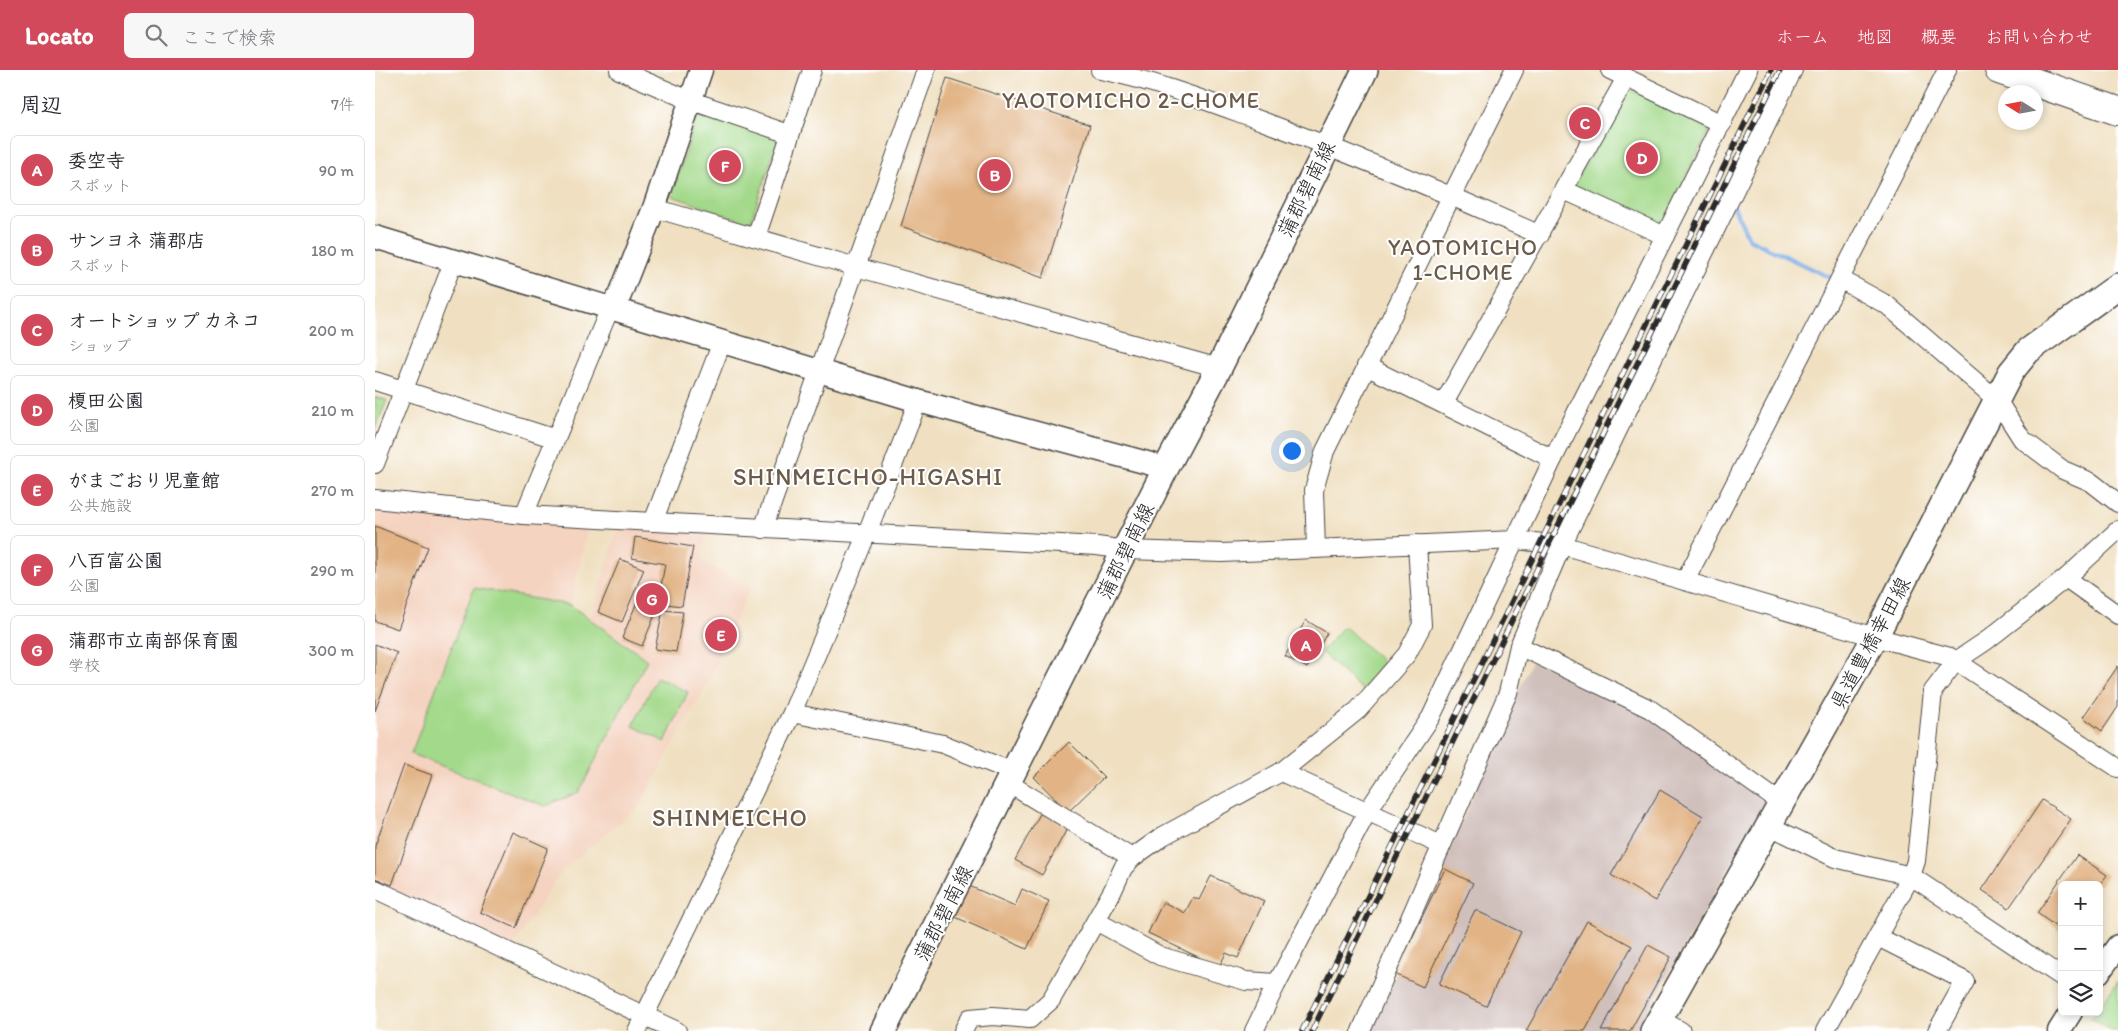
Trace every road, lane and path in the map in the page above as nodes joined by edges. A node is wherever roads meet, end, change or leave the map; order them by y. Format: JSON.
{"nodes":[{"id":1,"x":619,"y":70,"type":"edge"},
{"id":2,"x":701,"y":70,"type":"edge"},
{"id":3,"x":812,"y":70,"type":"edge"},
{"id":4,"x":926,"y":70,"type":"edge"},
{"id":5,"x":1365,"y":70,"type":"edge"},
{"id":6,"x":1515,"y":70,"type":"edge"},
{"id":7,"x":1610,"y":70,"type":"edge"},
{"id":8,"x":1748,"y":70,"type":"edge"},
{"id":9,"x":1793,"y":70,"type":"edge"},
{"id":10,"x":1947,"y":70,"type":"edge"},
{"id":11,"x":1999,"y":70,"type":"edge"},
{"id":12,"x":2049,"y":70,"type":"edge"},
{"id":13,"x":1111,"y":71,"type":"edge"},
{"id":14,"x":1626,"y":78,"type":"junction"},
{"id":15,"x":2118,"y":94,"type":"edge"},
{"id":16,"x":689,"y":100,"type":"junction"},
{"id":17,"x":2118,"y":111,"type":"edge"},
{"id":18,"x":1722,"y":124,"type":"junction"},
{"id":19,"x":789,"y":134,"type":"junction"},
{"id":20,"x":1328,"y":145,"type":"junction"},
{"id":21,"x":1564,"y":190,"type":"junction"},
{"id":22,"x":1452,"y":195,"type":"junction"},
{"id":23,"x":654,"y":208,"type":"junction"},
{"id":24,"x":1540,"y":235,"type":"junction"},
{"id":25,"x":1665,"y":236,"type":"junction"},
{"id":26,"x":375,"y":237,"type":"edge"},
{"id":27,"x":756,"y":237,"type":"junction"},
{"id":28,"x":454,"y":260,"type":"junction"},
{"id":29,"x":856,"y":267,"type":"junction"},
{"id":30,"x":1840,"y":280,"type":"junction"},
{"id":31,"x":2118,"y":286,"type":"edge"},
{"id":32,"x":610,"y":308,"type":"junction"},
{"id":33,"x":722,"y":342,"type":"junction"},
{"id":34,"x":1366,"y":366,"type":"junction"},
{"id":35,"x":1219,"y":368,"type":"junction"},
{"id":36,"x":818,"y":370,"type":"junction"},
{"id":37,"x":375,"y":381,"type":"edge"},
{"id":38,"x":404,"y":390,"type":"junction"},
{"id":39,"x":918,"y":400,"type":"junction"},
{"id":40,"x":1997,"y":400,"type":"junction"},
{"id":41,"x":1444,"y":403,"type":"junction"},
{"id":42,"x":556,"y":439,"type":"junction"},
{"id":43,"x":1553,"y":459,"type":"junction"},
{"id":44,"x":375,"y":464,"type":"edge"},
{"id":45,"x":1166,"y":468,"type":"junction"},
{"id":46,"x":375,"y":499,"type":"edge"},
{"id":47,"x":2118,"y":503,"type":"edge"},
{"id":48,"x":524,"y":515,"type":"junction"},
{"id":49,"x":653,"y":522,"type":"junction"},
{"id":50,"x":763,"y":529,"type":"junction"},
{"id":51,"x":2118,"y":530,"type":"edge"},
{"id":52,"x":867,"y":533,"type":"junction"},
{"id":53,"x":1515,"y":540,"type":"junction"},
{"id":54,"x":1417,"y":544,"type":"junction"},
{"id":55,"x":1562,"y":545,"type":"junction"},
{"id":56,"x":1316,"y":548,"type":"junction"},
{"id":57,"x":1126,"y":550,"type":"junction"},
{"id":58,"x":2066,"y":578,"type":"junction"},
{"id":59,"x":1685,"y":580,"type":"junction"},
{"id":60,"x":2118,"y":614,"type":"edge"},
{"id":61,"x":1875,"y":637,"type":"junction"},
{"id":62,"x":1519,"y":646,"type":"junction"},
{"id":63,"x":1956,"y":661,"type":"junction"},
{"id":64,"x":792,"y":713,"type":"junction"},
{"id":65,"x":2118,"y":768,"type":"edge"},
{"id":66,"x":1281,"y":772,"type":"junction"},
{"id":67,"x":1011,"y":778,"type":"junction"},
{"id":68,"x":1782,"y":804,"type":"junction"},
{"id":69,"x":1367,"y":812,"type":"junction"},
{"id":70,"x":1769,"y":826,"type":"junction"},
{"id":71,"x":1441,"y":845,"type":"junction"},
{"id":72,"x":1132,"y":858,"type":"junction"},
{"id":73,"x":1911,"y":876,"type":"junction"},
{"id":74,"x":375,"y":890,"type":"edge"},
{"id":75,"x":1096,"y":921,"type":"junction"},
{"id":76,"x":1879,"y":937,"type":"junction"},
{"id":77,"x":2118,"y":946,"type":"edge"},
{"id":78,"x":2100,"y":971,"type":"edge"},
{"id":79,"x":2058,"y":974,"type":"edge"},
{"id":80,"x":1277,"y":983,"type":"junction"},
{"id":81,"x":2068,"y":1016,"type":"edge"},
{"id":82,"x":641,"y":1023,"type":"edge"},
{"id":83,"x":1656,"y":1025,"type":"edge"},
{"id":84,"x":677,"y":1031,"type":"edge"},
{"id":85,"x":883,"y":1031,"type":"edge"},
{"id":86,"x":963,"y":1031,"type":"edge"},
{"id":87,"x":1255,"y":1031,"type":"edge"},
{"id":88,"x":1361,"y":1031,"type":"edge"},
{"id":89,"x":1681,"y":1031,"type":"edge"},
{"id":90,"x":1825,"y":1031,"type":"edge"},
{"id":91,"x":1937,"y":1031,"type":"edge"},
{"id":92,"x":2059,"y":1031,"type":"edge"}],
"edges":[{"from":1,"to":16,"type":"street"},
{"from":2,"to":16,"type":"street"},
{"from":3,"to":19,"type":"street"},
{"from":4,"to":29,"type":"street"},
{"from":5,"to":20,"type":"main road","name":"蒲郡碧南線"},
{"from":6,"to":22,"type":"street"},
{"from":7,"to":14,"type":"street"},
{"from":8,"to":18,"type":"street"},
{"from":9,"to":55,"type":"street"},
{"from":10,"to":30,"type":"street"},
{"from":11,"to":17,"type":"main road"},
{"from":12,"to":15,"type":"main road"},
{"from":13,"to":20,"type":"street"},
{"from":14,"to":18,"type":"street"},
{"from":14,"to":21,"type":"street"},
{"from":16,"to":19,"type":"street"},
{"from":16,"to":23,"type":"street"},
{"from":18,"to":25,"type":"street"},
{"from":19,"to":27,"type":"street"},
{"from":20,"to":22,"type":"street"},
{"from":20,"to":35,"type":"main road","name":"蒲郡碧南線"},
{"from":21,"to":24,"type":"street"},
{"from":21,"to":25,"type":"street"},
{"from":22,"to":24,"type":"street"},
{"from":22,"to":34,"type":"street"},
{"from":23,"to":27,"type":"street"},
{"from":23,"to":32,"type":"street"},
{"from":24,"to":41,"type":"street"},
{"from":25,"to":43,"type":"street"},
{"from":26,"to":28,"type":"street"},
{"from":27,"to":29,"type":"street"},
{"from":28,"to":32,"type":"street"},
{"from":28,"to":38,"type":"street"},
{"from":29,"to":35,"type":"street"},
{"from":29,"to":36,"type":"street"},
{"from":30,"to":40,"type":"street"},
{"from":30,"to":59,"type":"street"},
{"from":31,"to":40,"type":"main road","name":"県道豊橋幸田線"},
{"from":32,"to":33,"type":"street"},
{"from":32,"to":42,"type":"street"},
{"from":33,"to":36,"type":"street"},
{"from":33,"to":49,"type":"street"},
{"from":34,"to":41,"type":"street"},
{"from":34,"to":56,"type":"street"},
{"from":35,"to":45,"type":"main road","name":"蒲郡碧南線"},
{"from":36,"to":39,"type":"street"},
{"from":36,"to":50,"type":"street"},
{"from":37,"to":38,"type":"street"},
{"from":38,"to":42,"type":"street"},
{"from":38,"to":44,"type":"street"},
{"from":39,"to":45,"type":"street"},
{"from":39,"to":52,"type":"street"},
{"from":40,"to":47,"type":"street"},
{"from":40,"to":61,"type":"main road","name":"県道豊橋幸田線"},
{"from":41,"to":43,"type":"street"},
{"from":42,"to":48,"type":"street"},
{"from":43,"to":53,"type":"street"},
{"from":45,"to":57,"type":"main road","name":"蒲郡碧南線"},
{"from":46,"to":48,"type":"street"},
{"from":48,"to":49,"type":"street"},
{"from":49,"to":50,"type":"street"},
{"from":50,"to":52,"type":"street"},
{"from":51,"to":58,"type":"street"},
{"from":52,"to":57,"type":"street"},
{"from":52,"to":64,"type":"street"},
{"from":53,"to":54,"type":"street"},
{"from":53,"to":55,"type":"street"},
{"from":53,"to":69,"type":"street"},
{"from":54,"to":56,"type":"street"},
{"from":54,"to":66,"type":"street"},
{"from":55,"to":59,"type":"street"},
{"from":55,"to":62,"type":"street"},
{"from":56,"to":57,"type":"street"},
{"from":57,"to":67,"type":"main road","name":"蒲郡碧南線"},
{"from":58,"to":60,"type":"street"},
{"from":58,"to":63,"type":"street"},
{"from":59,"to":61,"type":"street"},
{"from":61,"to":63,"type":"street"},
{"from":61,"to":68,"type":"main road","name":"県道豊橋幸田線"},
{"from":62,"to":68,"type":"street"},
{"from":62,"to":71,"type":"street"},
{"from":63,"to":65,"type":"street"},
{"from":63,"to":73,"type":"street"},
{"from":64,"to":67,"type":"street"},
{"from":64,"to":82,"type":"street"},
{"from":66,"to":69,"type":"street"},
{"from":66,"to":72,"type":"street"},
{"from":67,"to":72,"type":"street"},
{"from":67,"to":85,"type":"main road","name":"蒲郡碧南線"},
{"from":68,"to":70,"type":"main road","name":"県道豊橋幸田線"},
{"from":69,"to":71,"type":"street"},
{"from":69,"to":80,"type":"street"},
{"from":70,"to":73,"type":"street"},
{"from":70,"to":83,"type":"main road","name":"県道豊橋幸田線"},
{"from":71,"to":88,"type":"street"},
{"from":72,"to":75,"type":"street"},
{"from":73,"to":76,"type":"street"},
{"from":73,"to":79,"type":"street"},
{"from":74,"to":82,"type":"street"},
{"from":75,"to":80,"type":"street"},
{"from":75,"to":86,"type":"street"},
{"from":76,"to":90,"type":"street"},
{"from":76,"to":91,"type":"street"},
{"from":77,"to":78,"type":"street"},
{"from":80,"to":87,"type":"street"},
{"from":81,"to":92,"type":"street"},
{"from":82,"to":84,"type":"street"},
{"from":83,"to":89,"type":"street"}]}
